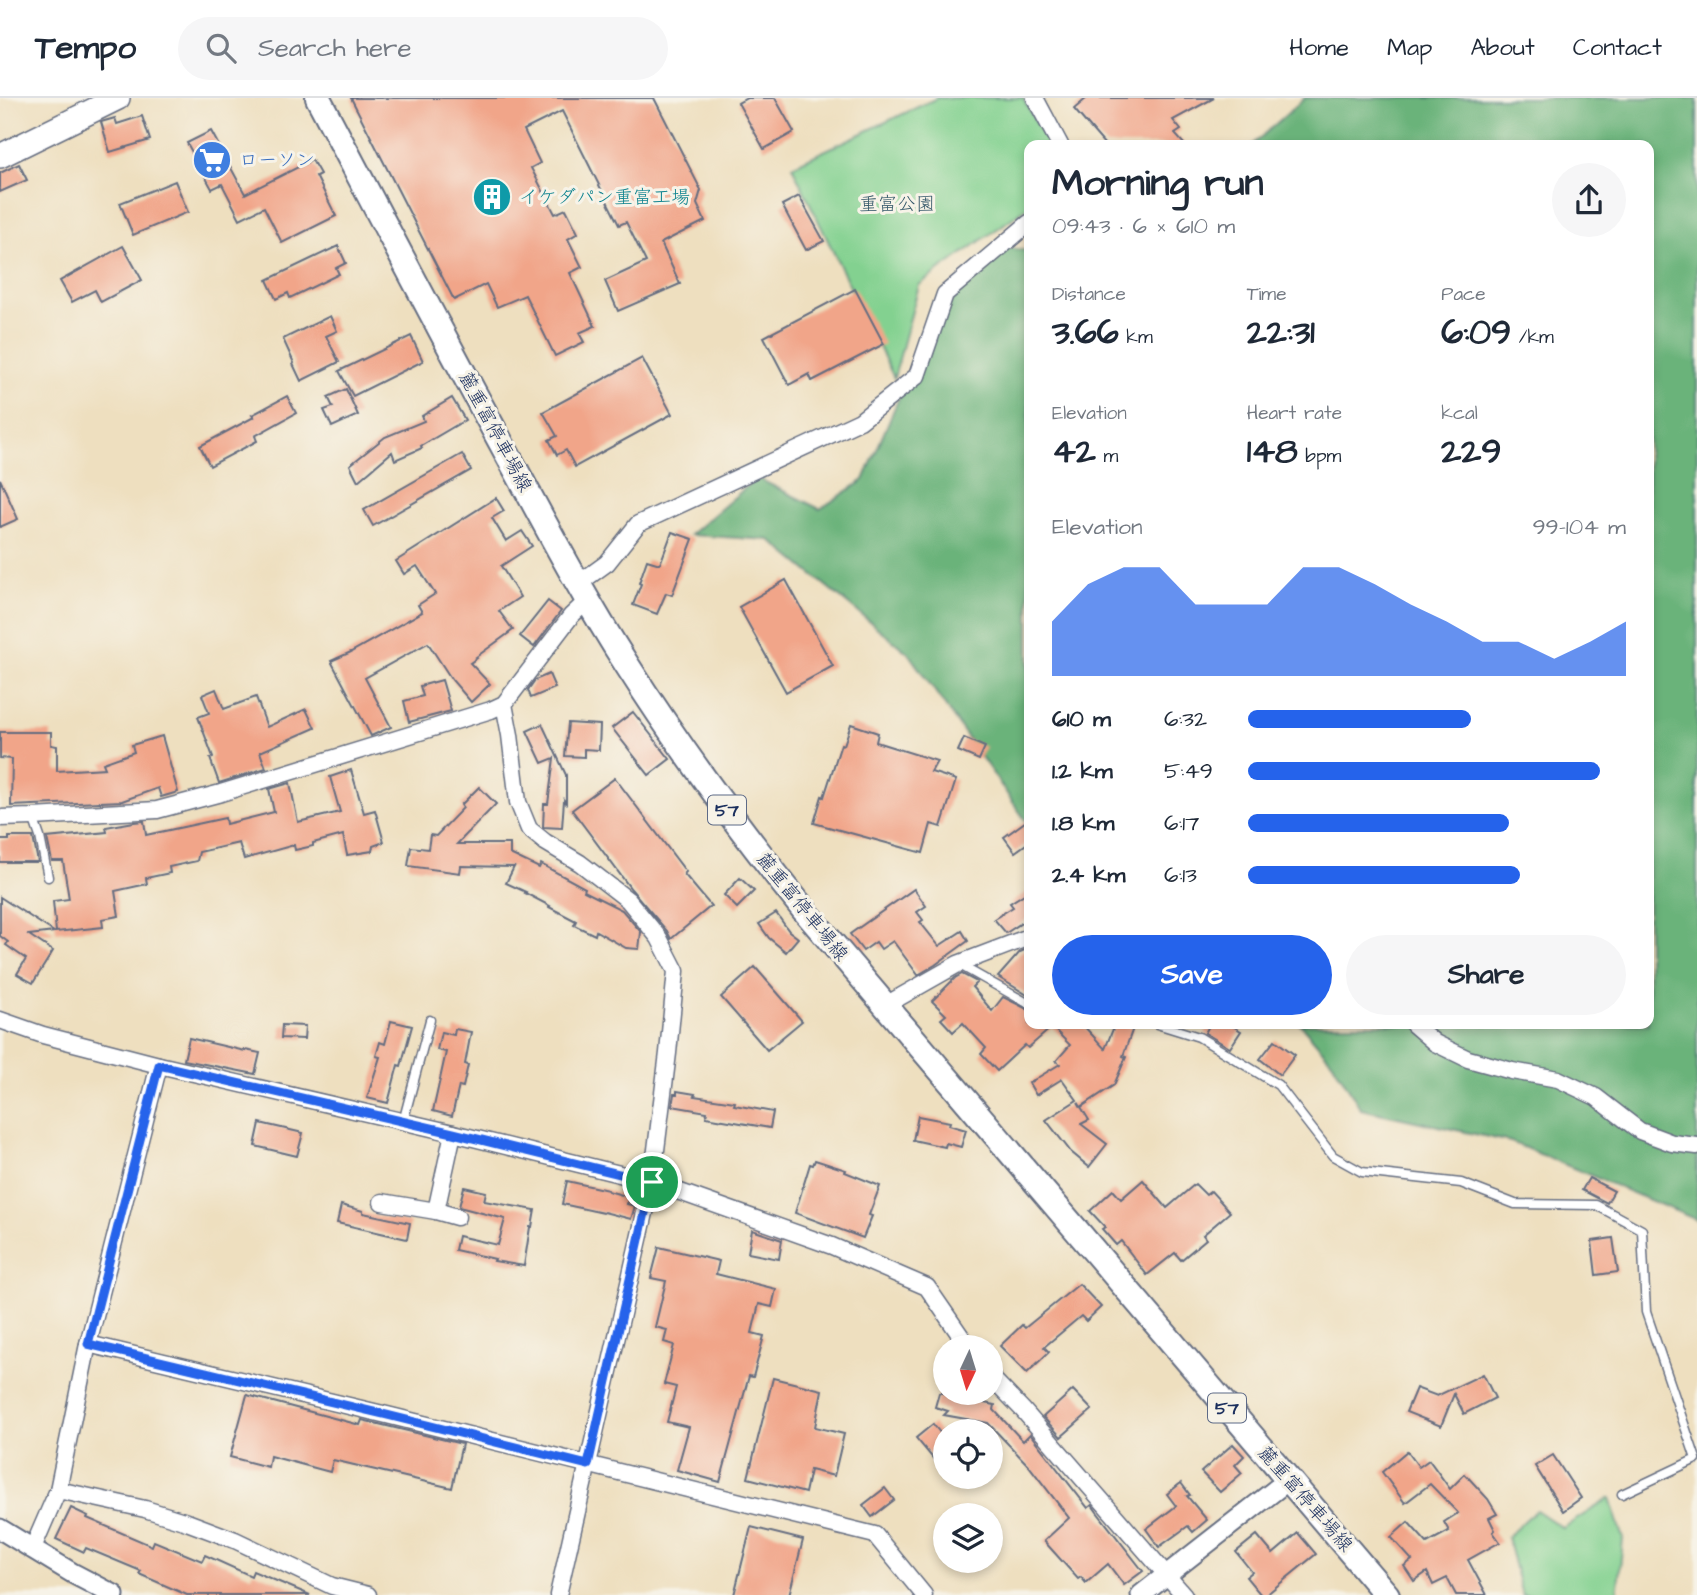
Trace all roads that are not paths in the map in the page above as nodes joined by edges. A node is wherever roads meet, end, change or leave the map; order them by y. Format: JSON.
{"nodes":[{"id":1,"x":118,"y":98,"type":"edge"},
{"id":2,"x":318,"y":98,"type":"edge"},
{"id":3,"x":1035,"y":98,"type":"edge"},
{"id":4,"x":1057,"y":140,"type":"edge"},
{"id":5,"x":0,"y":156,"type":"edge"},
{"id":6,"x":1024,"y":227,"type":"edge"},
{"id":7,"x":583,"y":592,"type":"junction"},
{"id":8,"x":504,"y":704,"type":"junction"},
{"id":9,"x":33,"y":817,"type":"junction"},
{"id":10,"x":0,"y":818,"type":"edge"},
{"id":11,"x":48,"y":877,"type":"dead end"},
{"id":12,"x":1024,"y":939,"type":"edge"},
{"id":13,"x":958,"y":964,"type":"junction"},
{"id":14,"x":1024,"y":1001,"type":"edge"},
{"id":15,"x":884,"y":1006,"type":"junction"},
{"id":16,"x":0,"y":1020,"type":"edge"},
{"id":17,"x":430,"y":1020,"type":"dead end"},
{"id":18,"x":1173,"y":1029,"type":"edge"},
{"id":19,"x":1419,"y":1029,"type":"edge"},
{"id":20,"x":159,"y":1065,"type":"junction"},
{"id":21,"x":402,"y":1122,"type":"junction"},
{"id":22,"x":453,"y":1133,"type":"junction"},
{"id":23,"x":1697,"y":1146,"type":"edge"},
{"id":24,"x":652,"y":1182,"type":"junction"},
{"id":25,"x":382,"y":1202,"type":"dead end"},
{"id":26,"x":436,"y":1211,"type":"junction"},
{"id":27,"x":457,"y":1217,"type":"dead end"},
{"id":28,"x":960,"y":1335,"type":"edge"},
{"id":29,"x":88,"y":1344,"type":"junction"},
{"id":30,"x":1003,"y":1389,"type":"edge"},
{"id":31,"x":588,"y":1465,"type":"junction"},
{"id":32,"x":1287,"y":1480,"type":"junction"},
{"id":33,"x":58,"y":1490,"type":"junction"},
{"id":34,"x":1622,"y":1494,"type":"dead end"},
{"id":35,"x":0,"y":1529,"type":"edge"},
{"id":36,"x":33,"y":1550,"type":"junction"},
{"id":37,"x":1167,"y":1575,"type":"junction"},
{"id":38,"x":114,"y":1595,"type":"edge"},
{"id":39,"x":368,"y":1595,"type":"edge"},
{"id":40,"x":558,"y":1595,"type":"edge"},
{"id":41,"x":924,"y":1595,"type":"edge"},
{"id":42,"x":1141,"y":1595,"type":"edge"},
{"id":43,"x":1184,"y":1595,"type":"edge"},
{"id":44,"x":1387,"y":1595,"type":"edge"}],
"edges":[{"from":1,"to":5,"type":"main road"},
{"from":2,"to":7,"type":"main road","name":"麓重富停車場線","number":"57"},
{"from":3,"to":4,"type":"street"},
{"from":6,"to":7,"type":"street"},
{"from":7,"to":8,"type":"street"},
{"from":7,"to":15,"type":"main road","name":"麓重富停車場線","number":"57"},
{"from":8,"to":9,"type":"street"},
{"from":8,"to":24,"type":"street"},
{"from":9,"to":10,"type":"street"},
{"from":9,"to":11,"type":"lane"},
{"from":12,"to":13,"type":"street"},
{"from":13,"to":14,"type":"lane"},
{"from":13,"to":15,"type":"street"},
{"from":15,"to":32,"type":"main road","name":"麓重富停車場線","number":"57"},
{"from":16,"to":20,"type":"street"},
{"from":17,"to":21,"type":"lane"},
{"from":18,"to":34,"type":"lane"},
{"from":19,"to":23,"type":"street"},
{"from":20,"to":21,"type":"street"},
{"from":20,"to":29,"type":"street"},
{"from":21,"to":22,"type":"street"},
{"from":22,"to":24,"type":"street"},
{"from":22,"to":26,"type":"street"},
{"from":24,"to":28,"type":"street"},
{"from":24,"to":31,"type":"street"},
{"from":25,"to":26,"type":"street"},
{"from":26,"to":27,"type":"street"},
{"from":29,"to":31,"type":"street"},
{"from":29,"to":33,"type":"street"},
{"from":30,"to":37,"type":"street"},
{"from":31,"to":40,"type":"street"},
{"from":31,"to":41,"type":"street"},
{"from":32,"to":37,"type":"street"},
{"from":32,"to":44,"type":"main road","name":"麓重富停車場線","number":"57"},
{"from":33,"to":36,"type":"street"},
{"from":33,"to":39,"type":"street"},
{"from":35,"to":36,"type":"street"},
{"from":36,"to":38,"type":"street"},
{"from":37,"to":42,"type":"street"},
{"from":37,"to":43,"type":"street"}]}
